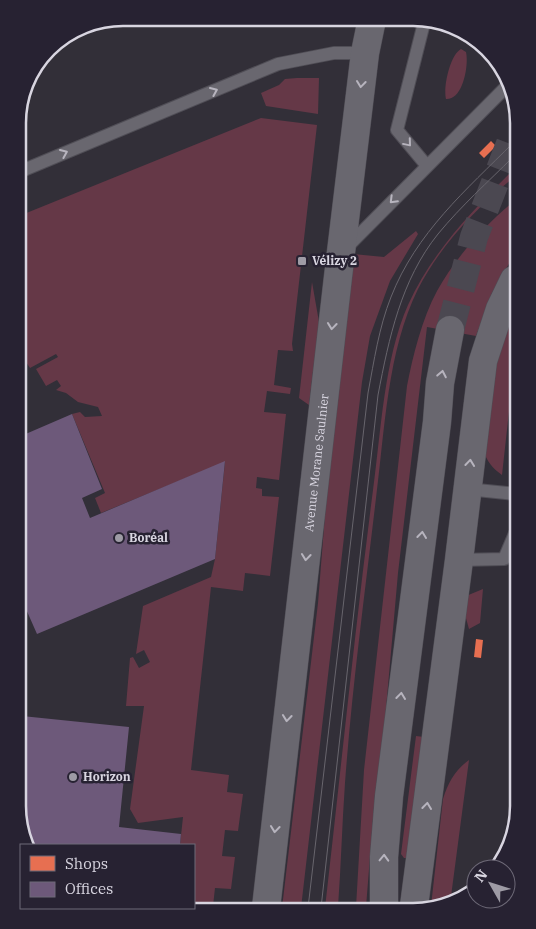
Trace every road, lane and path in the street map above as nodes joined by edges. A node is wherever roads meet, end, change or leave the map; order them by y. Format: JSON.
{"nodes":[{"id":1,"x":371,"y":26,"type":"edge"},
{"id":2,"x":423,"y":27,"type":"edge"},
{"id":3,"x":365,"y":53,"type":"junction"},
{"id":4,"x":504,"y":89,"type":"edge"},
{"id":5,"x":427,"y":166,"type":"junction"},
{"id":6,"x":26,"y":169,"type":"edge"},
{"id":7,"x":340,"y":254,"type":"junction"},
{"id":8,"x":510,"y":288,"type":"edge"},
{"id":9,"x":450,"y":330,"type":"tunnel mouth"},
{"id":10,"x":467,"y":490,"type":"junction"},
{"id":11,"x":510,"y":494,"type":"edge"},
{"id":12,"x":510,"y":545,"type":"edge"},
{"id":13,"x":459,"y":560,"type":"junction"},
{"id":14,"x":267,"y":903,"type":"edge"},
{"id":15,"x":384,"y":903,"type":"edge"},
{"id":16,"x":414,"y":903,"type":"edge"}],
"edges":[{"from":1,"to":3,"type":"main road","name":"Avenue Morane Saulnier"},
{"from":2,"to":5,"type":"lane","one_way":true},
{"from":6,"to":3,"type":"lane","one_way":true},
{"from":3,"to":7,"type":"main road","name":"Avenue Morane Saulnier","one_way":true},
{"from":4,"to":5,"type":"lane"},
{"from":5,"to":7,"type":"lane","one_way":true},
{"from":7,"to":14,"type":"main road","name":"Avenue Morane Saulnier","one_way":true},
{"from":10,"to":8,"type":"main road","one_way":true},
{"from":15,"to":9,"type":"main road","one_way":true},
{"from":10,"to":11,"type":"lane"},
{"from":10,"to":13,"type":"main road"},
{"from":12,"to":13,"type":"lane"},
{"from":16,"to":13,"type":"main road","one_way":true}]}
